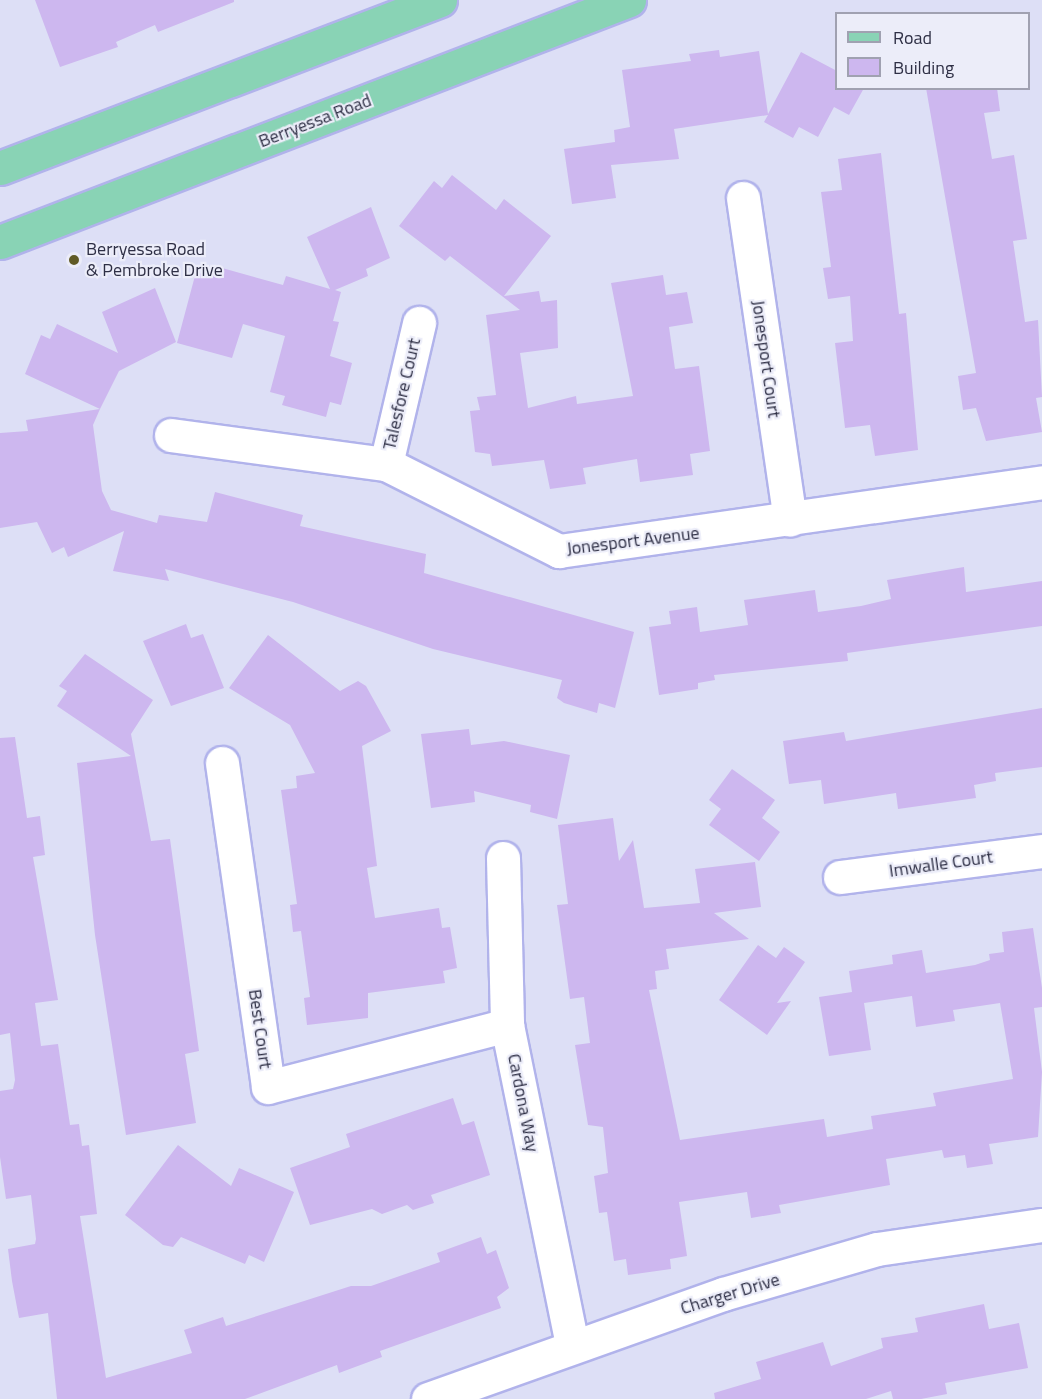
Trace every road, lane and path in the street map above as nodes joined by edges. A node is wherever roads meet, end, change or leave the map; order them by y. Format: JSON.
{"nodes":[{"id":1,"x":440,"y":0,"type":"edge"},
{"id":2,"x":629,"y":0,"type":"edge"},
{"id":3,"x":0,"y":168,"type":"edge"},
{"id":4,"x":743,"y":198,"type":"dead end"},
{"id":5,"x":0,"y":242,"type":"edge"},
{"id":6,"x":419,"y":323,"type":"dead end"},
{"id":7,"x":171,"y":435,"type":"dead end"},
{"id":8,"x":386,"y":464,"type":"junction"},
{"id":9,"x":1042,"y":482,"type":"edge"},
{"id":10,"x":790,"y":520,"type":"junction"},
{"id":11,"x":222,"y":763,"type":"dead end"},
{"id":12,"x":1042,"y":851,"type":"edge"},
{"id":13,"x":503,"y":858,"type":"dead end"},
{"id":14,"x":840,"y":877,"type":"dead end"},
{"id":15,"x":507,"y":1025,"type":"junction"},
{"id":16,"x":1042,"y":1225,"type":"edge"},
{"id":17,"x":572,"y":1345,"type":"junction"},
{"id":18,"x":428,"y":1399,"type":"edge"}],
"edges":[{"from":1,"to":3,"type":"main road"},
{"from":2,"to":5,"type":"main road","name":"Berryessa Road"},
{"from":4,"to":10,"type":"street","name":"Jonesport Court"},
{"from":6,"to":8,"type":"street","name":"Talesfore Court"},
{"from":7,"to":8,"type":"street","name":"Jonesport Avenue"},
{"from":8,"to":10,"type":"street","name":"Jonesport Avenue"},
{"from":9,"to":10,"type":"street","name":"Jonesport Avenue"},
{"from":11,"to":15,"type":"street","name":"Best Court"},
{"from":12,"to":14,"type":"street","name":"Imwalle Court"},
{"from":13,"to":15,"type":"street","name":"Cardona Way"},
{"from":15,"to":17,"type":"street","name":"Cardona Way"},
{"from":16,"to":17,"type":"street","name":"Charger Drive"},
{"from":17,"to":18,"type":"street","name":"Charger Drive"}]}
